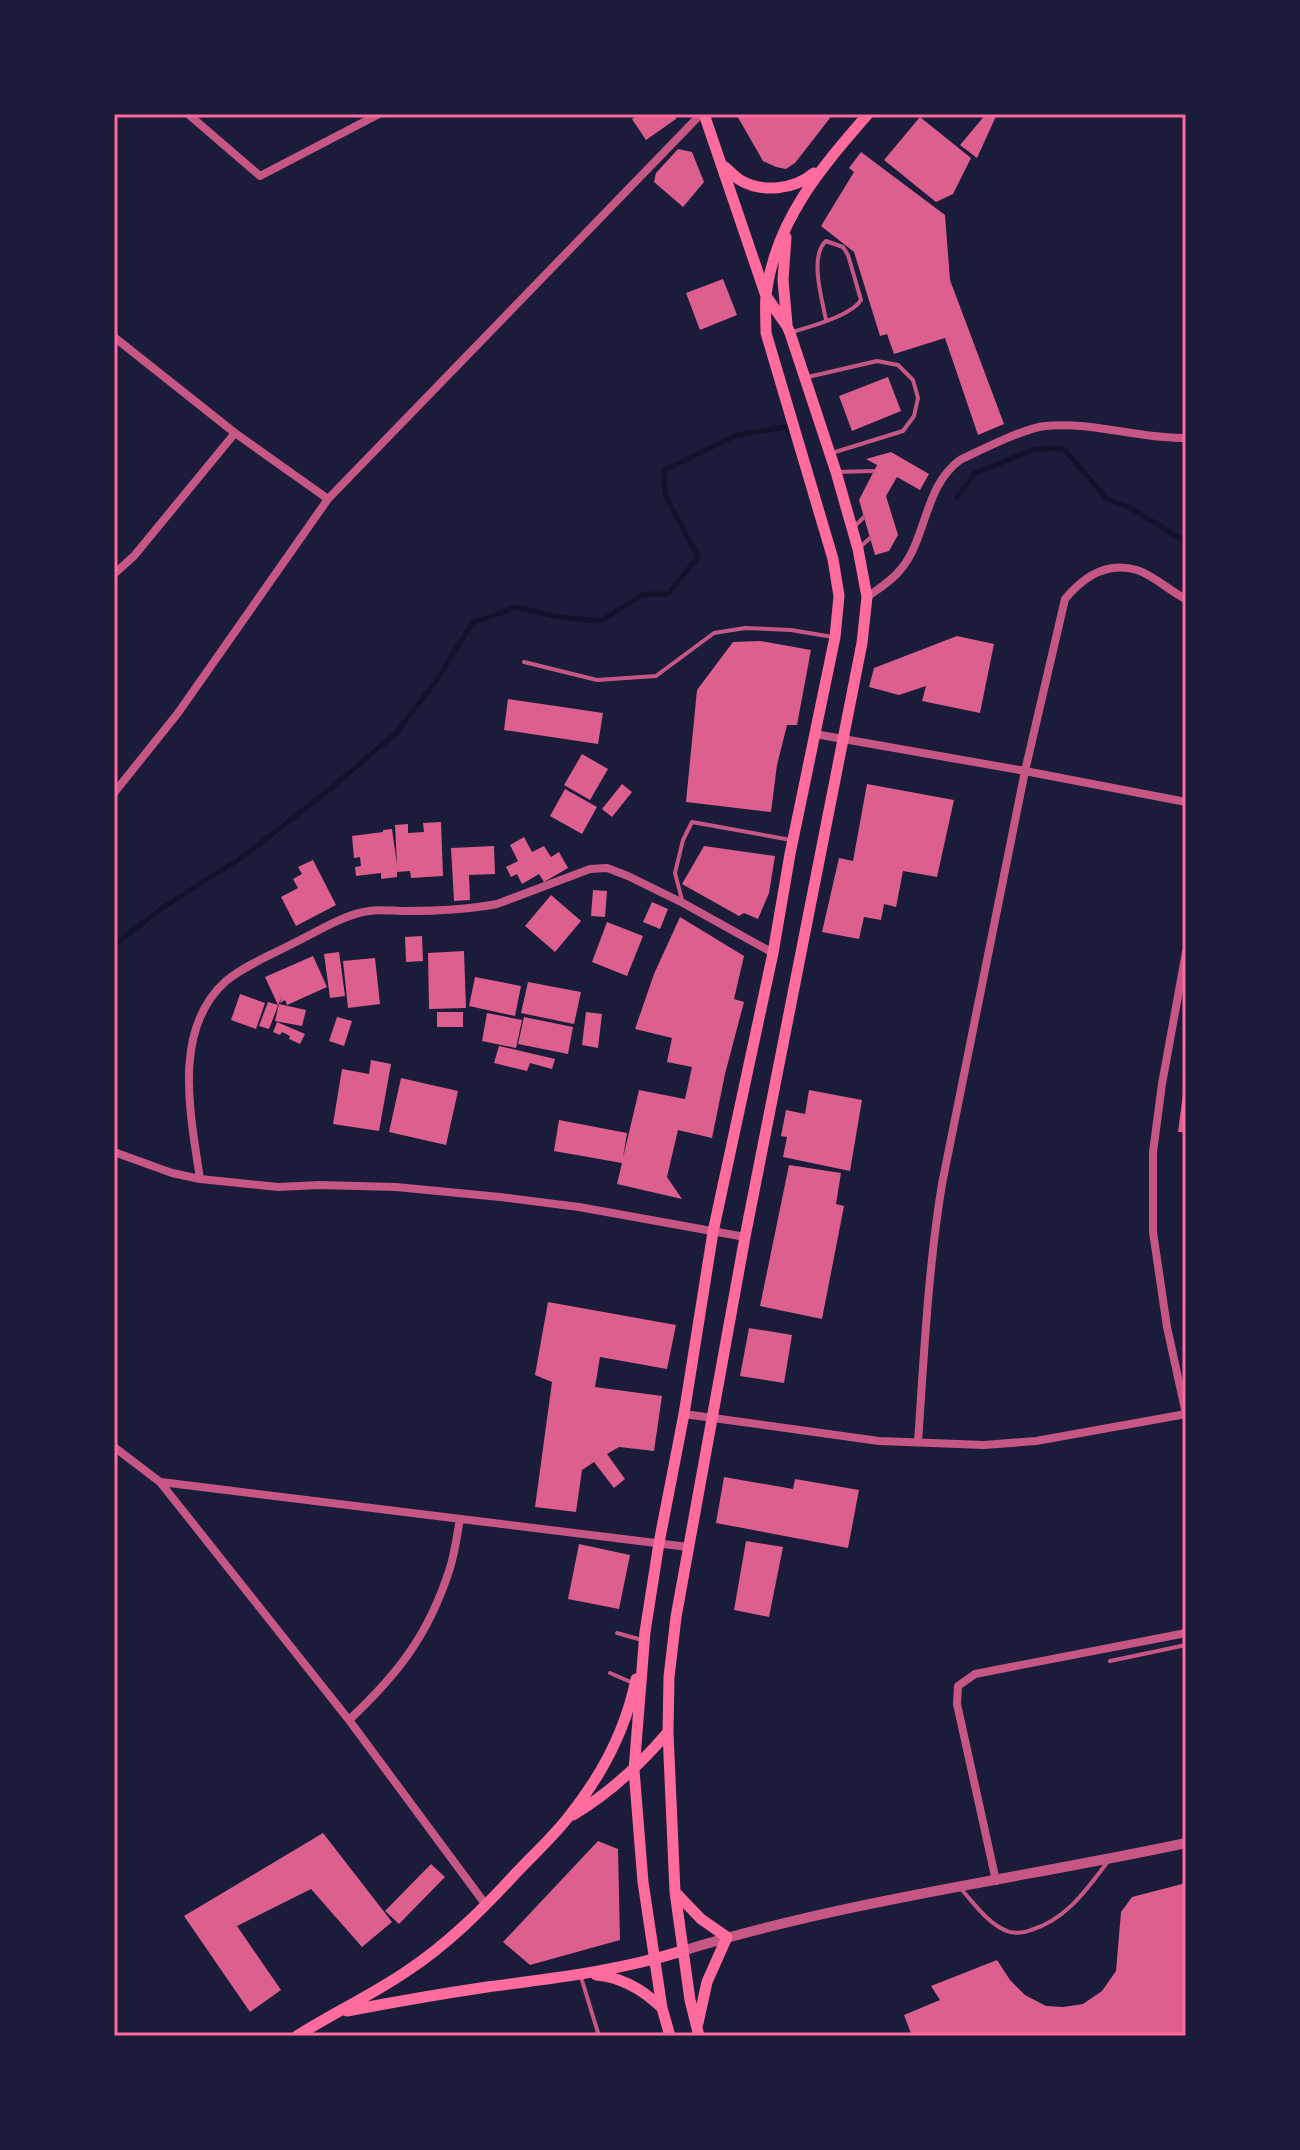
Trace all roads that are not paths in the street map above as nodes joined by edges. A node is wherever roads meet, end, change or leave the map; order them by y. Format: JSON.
{"nodes":[{"id":1,"x":188,"y":114,"type":"edge"},
{"id":2,"x":379,"y":114,"type":"edge"},
{"id":3,"x":702,"y":114,"type":"edge"},
{"id":4,"x":868,"y":114,"type":"edge"},
{"id":5,"x":826,"y":163,"type":"junction"},
{"id":6,"x":722,"y":164,"type":"junction"},
{"id":7,"x":787,"y":225,"type":"junction"},
{"id":8,"x":766,"y":296,"type":"junction"},
{"id":9,"x":826,"y":320,"type":"junction"},
{"id":10,"x":789,"y":329,"type":"junction"},
{"id":11,"x":114,"y":337,"type":"edge"},
{"id":12,"x":804,"y":378,"type":"junction"},
{"id":13,"x":235,"y":433,"type":"junction"},
{"id":14,"x":1186,"y":438,"type":"edge"},
{"id":15,"x":829,"y":453,"type":"junction"},
{"id":16,"x":874,"y":471,"type":"dead end"},
{"id":17,"x":836,"y":472,"type":"junction"},
{"id":18,"x":328,"y":499,"type":"junction"},
{"id":19,"x":864,"y":517,"type":"dead end"},
{"id":20,"x":853,"y":527,"type":"junction"},
{"id":21,"x":870,"y":538,"type":"dead end"},
{"id":22,"x":858,"y":549,"type":"junction"},
{"id":23,"x":114,"y":574,"type":"edge"},
{"id":24,"x":867,"y":597,"type":"junction"},
{"id":25,"x":1186,"y":599,"type":"edge"},
{"id":26,"x":835,"y":637,"type":"junction"},
{"id":27,"x":524,"y":662,"type":"dead end"},
{"id":28,"x":815,"y":734,"type":"junction"},
{"id":29,"x":844,"y":740,"type":"junction"},
{"id":30,"x":1025,"y":771,"type":"junction"},
{"id":31,"x":114,"y":793,"type":"edge"},
{"id":32,"x":1186,"y":802,"type":"edge"},
{"id":33,"x":793,"y":841,"type":"junction"},
{"id":34,"x":683,"y":903,"type":"junction"},
{"id":35,"x":1186,"y":952,"type":"edge"},
{"id":36,"x":773,"y":953,"type":"junction"},
{"id":37,"x":114,"y":1152,"type":"edge"},
{"id":38,"x":200,"y":1179,"type":"junction"},
{"id":39,"x":713,"y":1232,"type":"junction"},
{"id":40,"x":745,"y":1237,"type":"junction"},
{"id":41,"x":684,"y":1414,"type":"junction"},
{"id":42,"x":1186,"y":1414,"type":"edge"},
{"id":43,"x":711,"y":1418,"type":"junction"},
{"id":44,"x":918,"y":1442,"type":"junction"},
{"id":45,"x":114,"y":1447,"type":"edge"},
{"id":46,"x":160,"y":1482,"type":"junction"},
{"id":47,"x":460,"y":1519,"type":"junction"},
{"id":48,"x":659,"y":1543,"type":"junction"},
{"id":49,"x":688,"y":1547,"type":"junction"},
{"id":50,"x":617,"y":1633,"type":"dead end"},
{"id":51,"x":1186,"y":1633,"type":"edge"},
{"id":52,"x":645,"y":1636,"type":"junction"},
{"id":53,"x":1186,"y":1645,"type":"edge"},
{"id":54,"x":1110,"y":1661,"type":"dead end"},
{"id":55,"x":610,"y":1673,"type":"dead end"},
{"id":56,"x":635,"y":1684,"type":"junction"},
{"id":57,"x":349,"y":1720,"type":"junction"},
{"id":58,"x":668,"y":1732,"type":"junction"},
{"id":59,"x":634,"y":1770,"type":"junction"},
{"id":60,"x":569,"y":1818,"type":"junction"},
{"id":61,"x":1186,"y":1843,"type":"edge"},
{"id":62,"x":1109,"y":1860,"type":"junction"},
{"id":63,"x":996,"y":1881,"type":"junction"},
{"id":64,"x":959,"y":1887,"type":"junction"},
{"id":65,"x":675,"y":1892,"type":"junction"},
{"id":66,"x":486,"y":1905,"type":"junction"},
{"id":67,"x":727,"y":1937,"type":"junction"},
{"id":68,"x":682,"y":1951,"type":"junction"},
{"id":69,"x":655,"y":1959,"type":"junction"},
{"id":70,"x":583,"y":1975,"type":"junction"},
{"id":71,"x":662,"y":2008,"type":"junction"},
{"id":72,"x":334,"y":2014,"type":"junction"},
{"id":73,"x":698,"y":2033,"type":"edge"},
{"id":74,"x":297,"y":2036,"type":"edge"},
{"id":75,"x":599,"y":2036,"type":"edge"},
{"id":76,"x":670,"y":2036,"type":"edge"}],
"edges":[{"from":1,"to":2,"type":"street"},
{"from":3,"to":6,"type":"main road"},
{"from":3,"to":18,"type":"street"},
{"from":4,"to":5,"type":"main road"},
{"from":5,"to":6,"type":"main road"},
{"from":5,"to":7,"type":"main road"},
{"from":6,"to":8,"type":"main road"},
{"from":7,"to":8,"type":"main road"},
{"from":7,"to":10,"type":"main road"},
{"from":8,"to":10,"type":"main road"},
{"from":8,"to":26,"type":"main road"},
{"from":9,"to":9,"type":"lane"},
{"from":9,"to":10,"type":"lane"},
{"from":10,"to":12,"type":"main road"},
{"from":11,"to":13,"type":"street"},
{"from":12,"to":15,"type":"main road"},
{"from":12,"to":15,"type":"lane"},
{"from":13,"to":18,"type":"street"},
{"from":13,"to":23,"type":"street"},
{"from":14,"to":24,"type":"street"},
{"from":15,"to":17,"type":"main road"},
{"from":16,"to":17,"type":"lane"},
{"from":17,"to":20,"type":"main road"},
{"from":18,"to":31,"type":"street"},
{"from":19,"to":20,"type":"lane"},
{"from":20,"to":22,"type":"main road"},
{"from":21,"to":22,"type":"lane"},
{"from":22,"to":24,"type":"main road"},
{"from":24,"to":29,"type":"main road"},
{"from":25,"to":30,"type":"street"},
{"from":26,"to":27,"type":"lane"},
{"from":26,"to":28,"type":"main road"},
{"from":28,"to":29,"type":"street"},
{"from":28,"to":33,"type":"main road"},
{"from":29,"to":30,"type":"street"},
{"from":29,"to":40,"type":"main road"},
{"from":30,"to":32,"type":"street"},
{"from":30,"to":44,"type":"street"},
{"from":33,"to":34,"type":"lane"},
{"from":33,"to":36,"type":"main road"},
{"from":34,"to":36,"type":"street"},
{"from":34,"to":38,"type":"street"},
{"from":35,"to":42,"type":"street"},
{"from":36,"to":39,"type":"main road"},
{"from":37,"to":38,"type":"street"},
{"from":38,"to":39,"type":"street"},
{"from":39,"to":40,"type":"street"},
{"from":39,"to":41,"type":"main road"},
{"from":40,"to":43,"type":"main road"},
{"from":41,"to":43,"type":"street"},
{"from":41,"to":48,"type":"main road"},
{"from":42,"to":44,"type":"street"},
{"from":43,"to":44,"type":"street"},
{"from":43,"to":49,"type":"main road"},
{"from":45,"to":46,"type":"street"},
{"from":46,"to":47,"type":"street"},
{"from":46,"to":57,"type":"street"},
{"from":47,"to":48,"type":"street"},
{"from":47,"to":57,"type":"street"},
{"from":48,"to":49,"type":"street"},
{"from":48,"to":52,"type":"main road"},
{"from":49,"to":58,"type":"main road"},
{"from":50,"to":52,"type":"lane"},
{"from":51,"to":63,"type":"street"},
{"from":52,"to":56,"type":"main road"},
{"from":52,"to":59,"type":"main road"},
{"from":53,"to":54,"type":"lane"},
{"from":55,"to":56,"type":"lane"},
{"from":56,"to":60,"type":"main road"},
{"from":57,"to":66,"type":"street"},
{"from":58,"to":59,"type":"main road"},
{"from":58,"to":65,"type":"main road"},
{"from":59,"to":60,"type":"main road"},
{"from":59,"to":69,"type":"main road"},
{"from":60,"to":66,"type":"main road"},
{"from":61,"to":62,"type":"street"},
{"from":62,"to":63,"type":"street"},
{"from":62,"to":64,"type":"lane"},
{"from":63,"to":64,"type":"street"},
{"from":64,"to":67,"type":"street"},
{"from":65,"to":67,"type":"main road"},
{"from":65,"to":68,"type":"main road"},
{"from":66,"to":72,"type":"main road"},
{"from":67,"to":68,"type":"street"},
{"from":67,"to":73,"type":"main road"},
{"from":68,"to":69,"type":"main road"},
{"from":68,"to":73,"type":"main road"},
{"from":69,"to":70,"type":"main road"},
{"from":69,"to":71,"type":"main road"},
{"from":70,"to":71,"type":"main road"},
{"from":70,"to":72,"type":"main road"},
{"from":70,"to":75,"type":"lane"},
{"from":71,"to":76,"type":"main road"},
{"from":72,"to":74,"type":"main road"}]}
